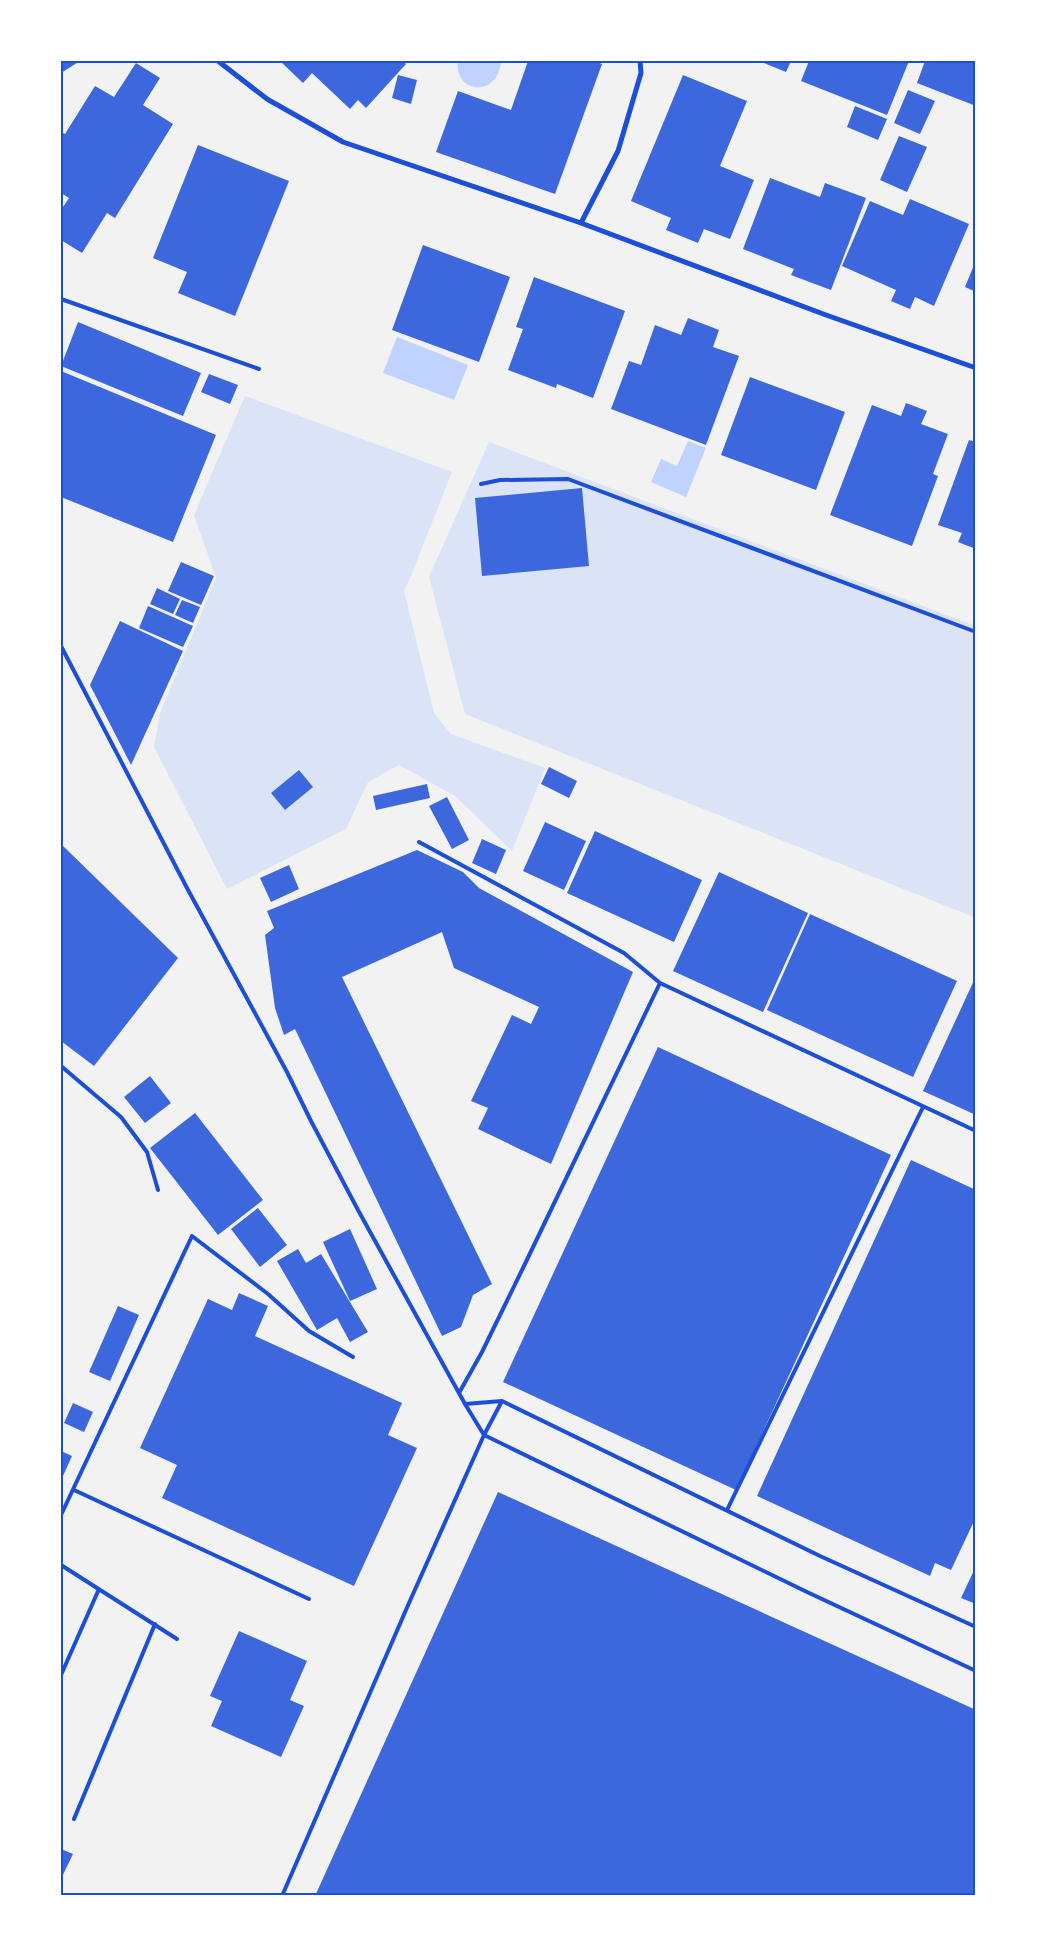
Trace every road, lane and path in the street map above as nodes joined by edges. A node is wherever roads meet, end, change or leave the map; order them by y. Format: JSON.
{"nodes":[{"id":1,"x":218,"y":61,"type":"edge"},
{"id":2,"x":640,"y":61,"type":"edge"},
{"id":3,"x":581,"y":223,"type":"junction"},
{"id":4,"x":61,"y":300,"type":"edge"},
{"id":5,"x":976,"y":368,"type":"edge"},
{"id":6,"x":259,"y":369,"type":"dead end"},
{"id":7,"x":481,"y":484,"type":"dead end"},
{"id":8,"x":976,"y":632,"type":"edge"},
{"id":9,"x":61,"y":646,"type":"edge"},
{"id":10,"x":419,"y":842,"type":"dead end"},
{"id":11,"x":660,"y":983,"type":"junction"},
{"id":12,"x":61,"y":1066,"type":"edge"},
{"id":13,"x":923,"y":1107,"type":"junction"},
{"id":14,"x":976,"y":1131,"type":"edge"},
{"id":15,"x":158,"y":1190,"type":"dead end"},
{"id":16,"x":353,"y":1357,"type":"dead end"},
{"id":17,"x":459,"y":1393,"type":"junction"},
{"id":18,"x":502,"y":1401,"type":"junction"},
{"id":19,"x":465,"y":1404,"type":"junction"},
{"id":20,"x":484,"y":1435,"type":"junction"},
{"id":21,"x":74,"y":1490,"type":"junction"},
{"id":22,"x":727,"y":1510,"type":"junction"},
{"id":23,"x":61,"y":1515,"type":"edge"},
{"id":24,"x":61,"y":1564,"type":"edge"},
{"id":25,"x":99,"y":1589,"type":"junction"},
{"id":26,"x":309,"y":1599,"type":"dead end"},
{"id":27,"x":155,"y":1624,"type":"junction"},
{"id":28,"x":976,"y":1628,"type":"edge"},
{"id":29,"x":177,"y":1638,"type":"dead end"},
{"id":30,"x":976,"y":1671,"type":"edge"},
{"id":31,"x":61,"y":1675,"type":"edge"},
{"id":32,"x":74,"y":1819,"type":"dead end"},
{"id":33,"x":282,"y":1896,"type":"edge"}],
"edges":[{"from":1,"to":3,"type":"street"},
{"from":2,"to":3,"type":"street"},
{"from":3,"to":5,"type":"street"},
{"from":4,"to":6,"type":"lane"},
{"from":7,"to":8,"type":"lane"},
{"from":9,"to":17,"type":"lane"},
{"from":10,"to":11,"type":"lane"},
{"from":11,"to":13,"type":"lane"},
{"from":11,"to":17,"type":"lane"},
{"from":12,"to":15,"type":"lane"},
{"from":13,"to":14,"type":"lane"},
{"from":13,"to":22,"type":"lane"},
{"from":16,"to":21,"type":"lane"},
{"from":17,"to":19,"type":"lane"},
{"from":18,"to":19,"type":"lane"},
{"from":18,"to":20,"type":"lane"},
{"from":18,"to":22,"type":"lane"},
{"from":19,"to":20,"type":"lane"},
{"from":20,"to":30,"type":"lane"},
{"from":20,"to":33,"type":"lane"},
{"from":21,"to":23,"type":"lane"},
{"from":21,"to":26,"type":"lane"},
{"from":22,"to":28,"type":"lane"},
{"from":24,"to":25,"type":"lane"},
{"from":25,"to":27,"type":"lane"},
{"from":25,"to":31,"type":"lane"},
{"from":27,"to":29,"type":"lane"},
{"from":27,"to":32,"type":"lane"}]}
